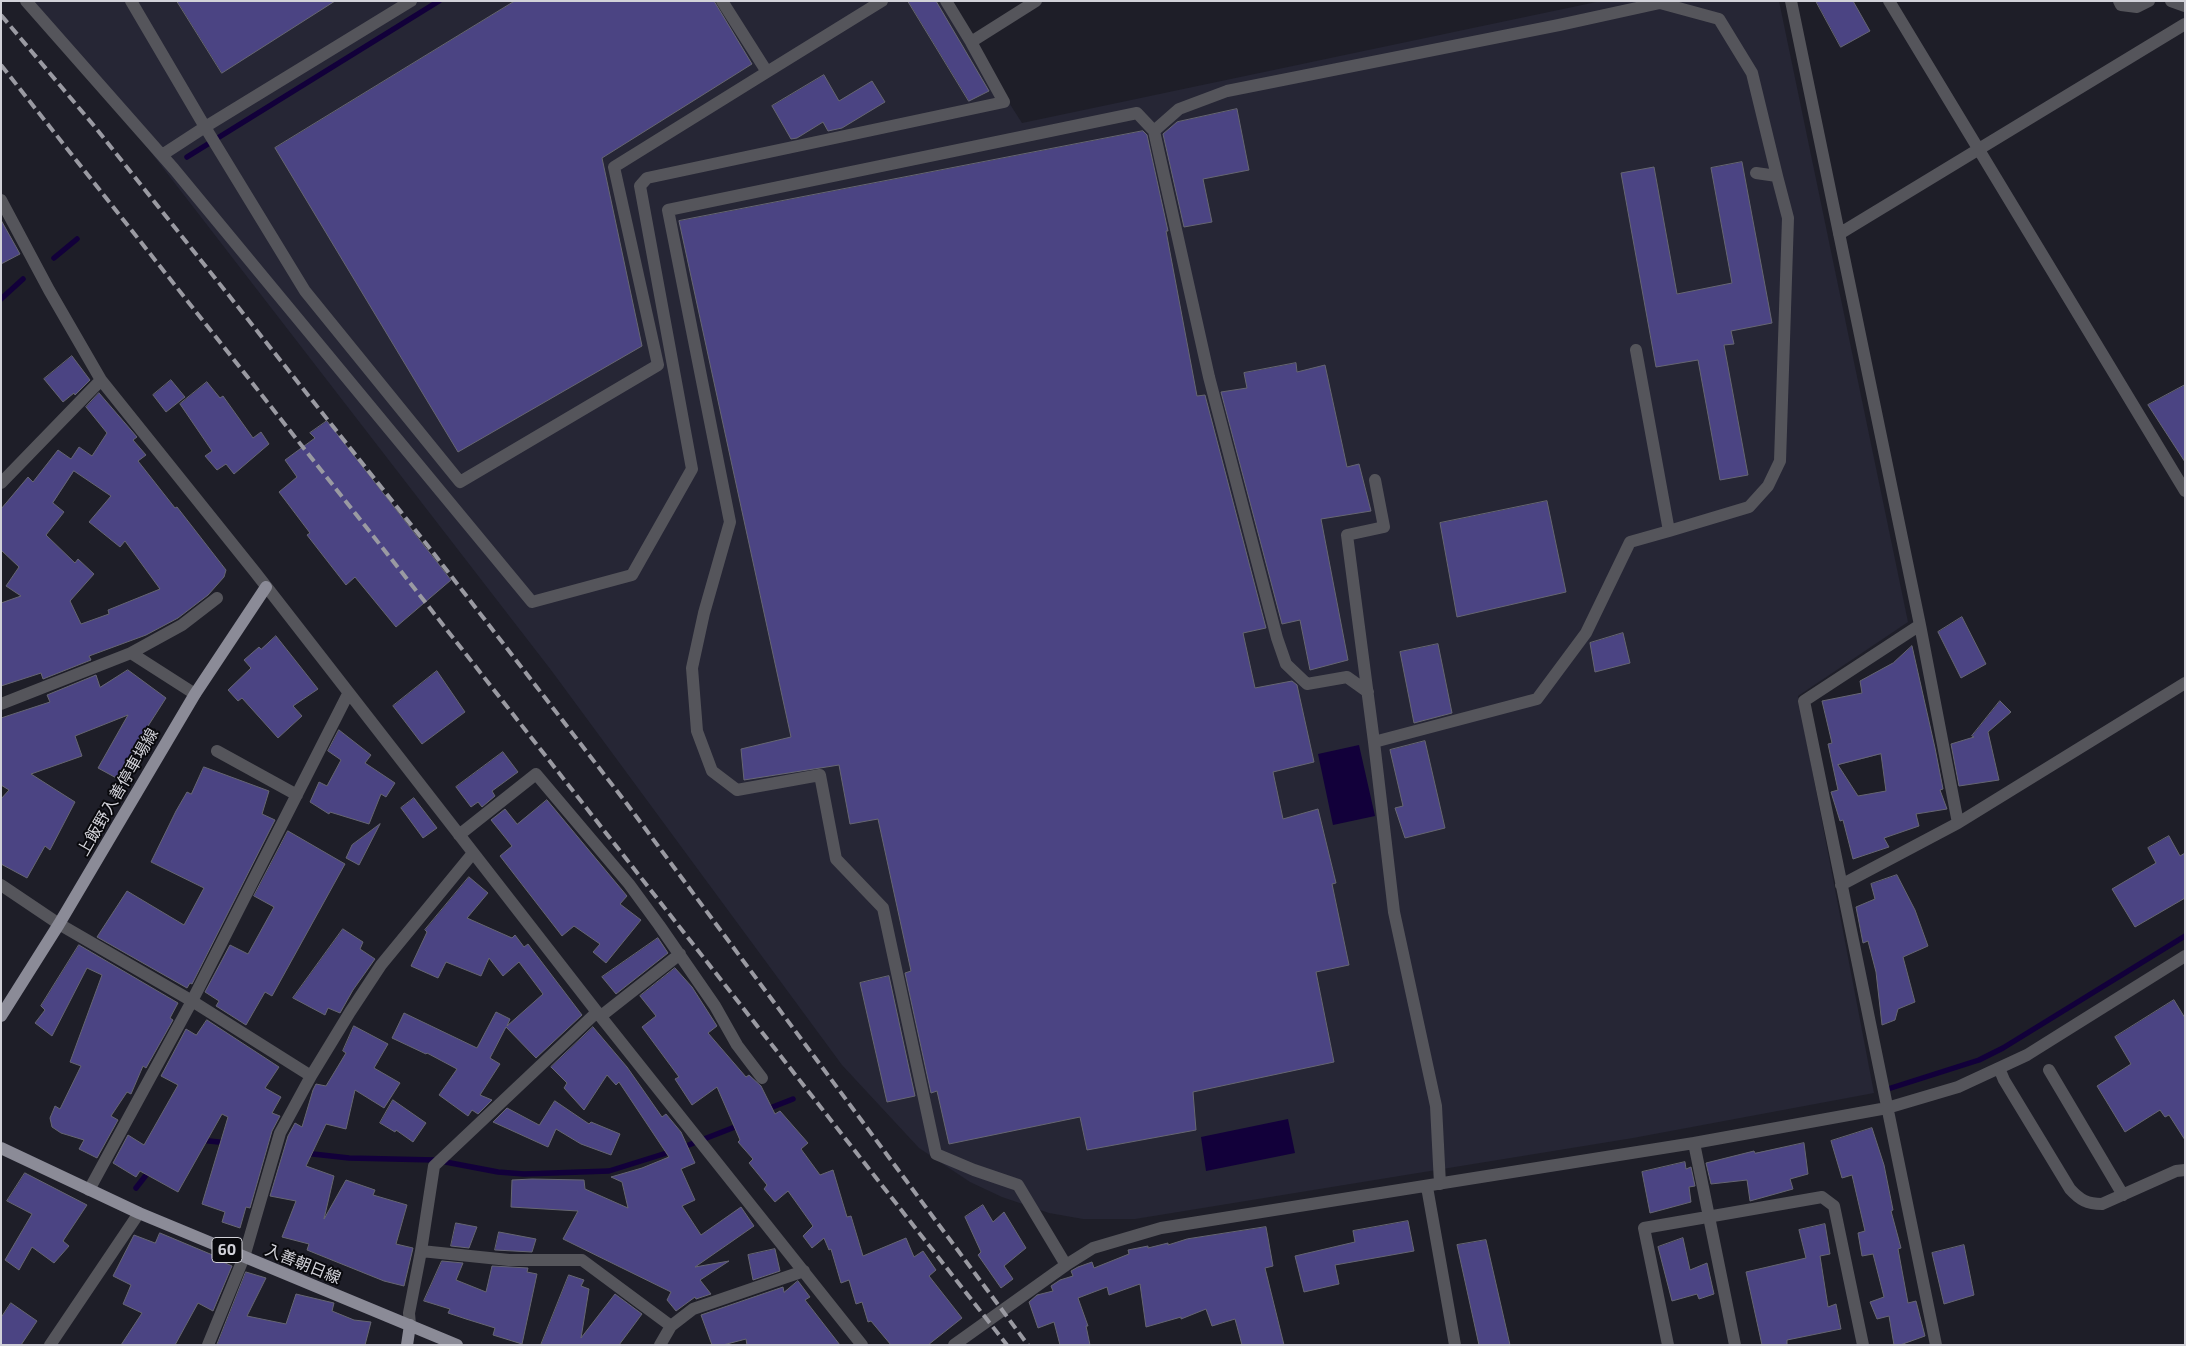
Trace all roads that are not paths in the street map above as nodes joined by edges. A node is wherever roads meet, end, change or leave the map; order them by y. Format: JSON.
{"nodes":[{"id":1,"x":26,"y":1,"type":"edge"},
{"id":2,"x":130,"y":1,"type":"edge"},
{"id":3,"x":411,"y":1,"type":"edge"},
{"id":4,"x":722,"y":1,"type":"edge"},
{"id":5,"x":882,"y":1,"type":"edge"},
{"id":6,"x":946,"y":1,"type":"edge"},
{"id":7,"x":1036,"y":1,"type":"edge"},
{"id":8,"x":1791,"y":1,"type":"edge"},
{"id":9,"x":1889,"y":1,"type":"edge"},
{"id":10,"x":2119,"y":1,"type":"edge"},
{"id":11,"x":2149,"y":1,"type":"edge"},
{"id":12,"x":2171,"y":1,"type":"edge"},
{"id":13,"x":2185,"y":6,"type":"edge"},
{"id":14,"x":2185,"y":24,"type":"edge"},
{"id":15,"x":971,"y":42,"type":"junction"},
{"id":16,"x":767,"y":72,"type":"junction"},
{"id":17,"x":205,"y":127,"type":"junction"},
{"id":18,"x":1154,"y":131,"type":"junction"},
{"id":19,"x":1977,"y":148,"type":"junction"},
{"id":20,"x":162,"y":155,"type":"junction"},
{"id":21,"x":1756,"y":173,"type":"dead end"},
{"id":22,"x":1777,"y":176,"type":"junction"},
{"id":23,"x":3,"y":206,"type":"edge"},
{"id":24,"x":1839,"y":234,"type":"junction"},
{"id":25,"x":1636,"y":350,"type":"dead end"},
{"id":26,"x":101,"y":380,"type":"junction"},
{"id":27,"x":1375,"y":480,"type":"dead end"},
{"id":28,"x":1,"y":483,"type":"edge"},
{"id":29,"x":2185,"y":491,"type":"edge"},
{"id":30,"x":1669,"y":531,"type":"junction"},
{"id":31,"x":266,"y":587,"type":"junction"},
{"id":32,"x":217,"y":598,"type":"dead end"},
{"id":33,"x":1920,"y":626,"type":"junction"},
{"id":34,"x":131,"y":653,"type":"junction"},
{"id":35,"x":2185,"y":683,"type":"edge"},
{"id":36,"x":1368,"y":692,"type":"junction"},
{"id":37,"x":195,"y":694,"type":"junction"},
{"id":38,"x":348,"y":694,"type":"junction"},
{"id":39,"x":1,"y":704,"type":"edge"},
{"id":40,"x":1374,"y":742,"type":"junction"},
{"id":41,"x":217,"y":751,"type":"dead end"},
{"id":42,"x":297,"y":794,"type":"junction"},
{"id":43,"x":1958,"y":823,"type":"junction"},
{"id":44,"x":459,"y":835,"type":"junction"},
{"id":45,"x":473,"y":853,"type":"junction"},
{"id":46,"x":1,"y":885,"type":"edge"},
{"id":47,"x":1841,"y":885,"type":"junction"},
{"id":48,"x":59,"y":924,"type":"junction"},
{"id":49,"x":680,"y":954,"type":"junction"},
{"id":50,"x":2184,"y":958,"type":"edge"},
{"id":51,"x":192,"y":1002,"type":"junction"},
{"id":52,"x":599,"y":1014,"type":"junction"},
{"id":53,"x":1,"y":1016,"type":"edge"},
{"id":54,"x":1999,"y":1068,"type":"junction"},
{"id":55,"x":2048,"y":1070,"type":"dead end"},
{"id":56,"x":312,"y":1076,"type":"junction"},
{"id":57,"x":762,"y":1078,"type":"dead end"},
{"id":58,"x":1887,"y":1108,"type":"junction"},
{"id":59,"x":1694,"y":1143,"type":"junction"},
{"id":60,"x":1,"y":1148,"type":"edge"},
{"id":61,"x":2185,"y":1170,"type":"edge"},
{"id":62,"x":1440,"y":1184,"type":"junction"},
{"id":63,"x":1427,"y":1187,"type":"junction"},
{"id":64,"x":89,"y":1190,"type":"junction"},
{"id":65,"x":2123,"y":1195,"type":"junction"},
{"id":66,"x":139,"y":1212,"type":"junction"},
{"id":67,"x":1709,"y":1216,"type":"junction"},
{"id":68,"x":421,"y":1251,"type":"junction"},
{"id":69,"x":244,"y":1257,"type":"junction"},
{"id":70,"x":1066,"y":1265,"type":"junction"},
{"id":71,"x":804,"y":1272,"type":"junction"},
{"id":72,"x":410,"y":1325,"type":"junction"},
{"id":73,"x":671,"y":1326,"type":"junction"},
{"id":74,"x":50,"y":1345,"type":"edge"},
{"id":75,"x":208,"y":1345,"type":"edge"},
{"id":76,"x":407,"y":1345,"type":"edge"},
{"id":77,"x":457,"y":1345,"type":"edge"},
{"id":78,"x":660,"y":1345,"type":"edge"},
{"id":79,"x":862,"y":1345,"type":"edge"},
{"id":80,"x":954,"y":1345,"type":"edge"},
{"id":81,"x":1455,"y":1345,"type":"edge"},
{"id":82,"x":1668,"y":1345,"type":"edge"},
{"id":83,"x":1735,"y":1345,"type":"edge"},
{"id":84,"x":1862,"y":1345,"type":"edge"},
{"id":85,"x":1936,"y":1345,"type":"edge"}],
"edges":[{"from":1,"to":20,"type":"street"},
{"from":2,"to":17,"type":"street"},
{"from":3,"to":17,"type":"street"},
{"from":4,"to":16,"type":"street"},
{"from":5,"to":16,"type":"street"},
{"from":6,"to":15,"type":"street"},
{"from":7,"to":15,"type":"street"},
{"from":8,"to":24,"type":"street"},
{"from":9,"to":19,"type":"street"},
{"from":10,"to":11,"type":"street"},
{"from":12,"to":13,"type":"street"},
{"from":14,"to":19,"type":"street"},
{"from":15,"to":20,"type":"street"},
{"from":16,"to":17,"type":"street"},
{"from":17,"to":20,"type":"street"},
{"from":18,"to":22,"type":"street"},
{"from":18,"to":36,"type":"street"},
{"from":18,"to":70,"type":"street"},
{"from":19,"to":24,"type":"street"},
{"from":19,"to":29,"type":"street"},
{"from":21,"to":22,"type":"street"},
{"from":22,"to":30,"type":"street"},
{"from":23,"to":26,"type":"street"},
{"from":24,"to":33,"type":"street"},
{"from":25,"to":30,"type":"street"},
{"from":26,"to":28,"type":"street"},
{"from":26,"to":31,"type":"street"},
{"from":27,"to":36,"type":"street"},
{"from":30,"to":40,"type":"street"},
{"from":31,"to":37,"type":"main road","name":"上飯野入善停車場線"},
{"from":31,"to":38,"type":"street"},
{"from":32,"to":34,"type":"street"},
{"from":33,"to":43,"type":"street"},
{"from":33,"to":47,"type":"street"},
{"from":34,"to":37,"type":"street"},
{"from":34,"to":39,"type":"street"},
{"from":35,"to":43,"type":"street"},
{"from":36,"to":40,"type":"street"},
{"from":37,"to":48,"type":"main road","name":"上飯野入善停車場線"},
{"from":38,"to":42,"type":"street"},
{"from":38,"to":44,"type":"street"},
{"from":40,"to":62,"type":"street"},
{"from":41,"to":42,"type":"street"},
{"from":42,"to":51,"type":"street"},
{"from":43,"to":47,"type":"street"},
{"from":44,"to":45,"type":"street"},
{"from":44,"to":49,"type":"street"},
{"from":45,"to":52,"type":"street"},
{"from":45,"to":56,"type":"street"},
{"from":46,"to":48,"type":"street"},
{"from":47,"to":58,"type":"street"},
{"from":48,"to":51,"type":"street"},
{"from":48,"to":53,"type":"main road","name":"上飯野入善停車場線"},
{"from":49,"to":52,"type":"street"},
{"from":49,"to":57,"type":"street"},
{"from":50,"to":54,"type":"street"},
{"from":51,"to":56,"type":"street"},
{"from":51,"to":64,"type":"street"},
{"from":52,"to":68,"type":"street"},
{"from":52,"to":71,"type":"street"},
{"from":54,"to":58,"type":"street"},
{"from":54,"to":65,"type":"street"},
{"from":55,"to":65,"type":"street"},
{"from":56,"to":69,"type":"street"},
{"from":58,"to":59,"type":"street"},
{"from":58,"to":85,"type":"street"},
{"from":59,"to":62,"type":"street"},
{"from":59,"to":67,"type":"street"},
{"from":60,"to":64,"type":"main road","name":"入善朝日線","number":"60"},
{"from":61,"to":65,"type":"street"},
{"from":62,"to":63,"type":"street"},
{"from":63,"to":70,"type":"street"},
{"from":63,"to":81,"type":"street"},
{"from":64,"to":66,"type":"main road","name":"入善朝日線","number":"60"},
{"from":66,"to":69,"type":"main road","name":"入善朝日線","number":"60"},
{"from":66,"to":74,"type":"street"},
{"from":67,"to":82,"type":"street"},
{"from":67,"to":83,"type":"street"},
{"from":67,"to":84,"type":"street"},
{"from":68,"to":72,"type":"street"},
{"from":68,"to":73,"type":"street"},
{"from":69,"to":72,"type":"main road","name":"入善朝日線","number":"60"},
{"from":69,"to":75,"type":"street"},
{"from":70,"to":80,"type":"street"},
{"from":71,"to":73,"type":"street"},
{"from":71,"to":79,"type":"street"},
{"from":72,"to":76,"type":"main road"},
{"from":72,"to":77,"type":"main road","name":"入善朝日線","number":"60"},
{"from":73,"to":78,"type":"street"}]}
